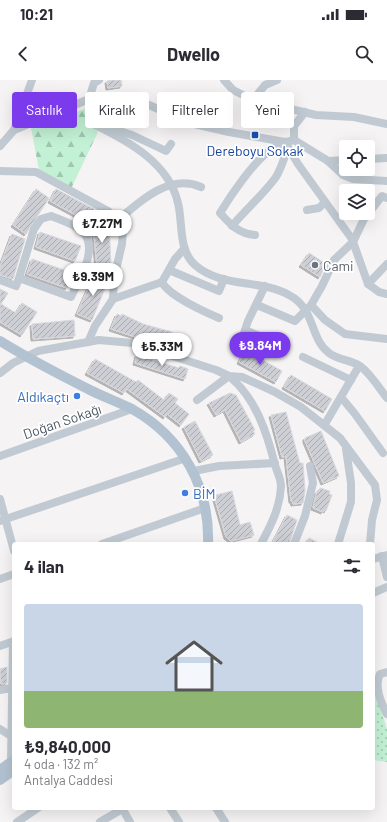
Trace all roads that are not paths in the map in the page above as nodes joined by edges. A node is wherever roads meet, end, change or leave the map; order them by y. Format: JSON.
{"nodes":[{"id":1,"x":32,"y":80,"type":"edge"},
{"id":2,"x":100,"y":80,"type":"edge"},
{"id":3,"x":277,"y":80,"type":"edge"},
{"id":4,"x":227,"y":81,"type":"edge"},
{"id":5,"x":91,"y":92,"type":"edge"},
{"id":6,"x":259,"y":92,"type":"edge"},
{"id":7,"x":241,"y":94,"type":"edge"},
{"id":8,"x":85,"y":101,"type":"edge"},
{"id":9,"x":149,"y":105,"type":"edge"},
{"id":10,"x":294,"y":109,"type":"edge"},
{"id":11,"x":305,"y":112,"type":"junction"},
{"id":12,"x":387,"y":124,"type":"edge"},
{"id":13,"x":101,"y":128,"type":"edge"},
{"id":14,"x":113,"y":128,"type":"edge"},
{"id":15,"x":14,"y":130,"type":"junction"},
{"id":16,"x":294,"y":140,"type":"junction"},
{"id":17,"x":171,"y":144,"type":"dead end"},
{"id":18,"x":286,"y":145,"type":"junction"},
{"id":19,"x":0,"y":146,"type":"edge"},
{"id":20,"x":387,"y":158,"type":"edge"},
{"id":21,"x":375,"y":159,"type":"edge"},
{"id":22,"x":339,"y":160,"type":"edge"},
{"id":23,"x":328,"y":161,"type":"junction"},
{"id":24,"x":0,"y":171,"type":"edge"},
{"id":25,"x":387,"y":181,"type":"edge"},
{"id":26,"x":171,"y":185,"type":"junction"},
{"id":27,"x":201,"y":187,"type":"dead end"},
{"id":28,"x":387,"y":198,"type":"edge"},
{"id":29,"x":325,"y":202,"type":"junction"},
{"id":30,"x":306,"y":210,"type":"dead end"},
{"id":31,"x":118,"y":220,"type":"junction"},
{"id":32,"x":232,"y":226,"type":"junction"},
{"id":33,"x":255,"y":235,"type":"dead end"},
{"id":34,"x":353,"y":242,"type":"junction"},
{"id":35,"x":184,"y":249,"type":"junction"},
{"id":36,"x":387,"y":264,"type":"edge"},
{"id":37,"x":170,"y":270,"type":"junction"},
{"id":38,"x":19,"y":278,"type":"junction"},
{"id":39,"x":224,"y":279,"type":"junction"},
{"id":40,"x":0,"y":280,"type":"edge"},
{"id":41,"x":162,"y":282,"type":"junction"},
{"id":42,"x":368,"y":284,"type":"junction"},
{"id":43,"x":265,"y":286,"type":"junction"},
{"id":44,"x":387,"y":294,"type":"edge"},
{"id":45,"x":113,"y":299,"type":"junction"},
{"id":46,"x":257,"y":305,"type":"junction"},
{"id":47,"x":308,"y":307,"type":"junction"},
{"id":48,"x":219,"y":318,"type":"dead end"},
{"id":49,"x":245,"y":330,"type":"junction"},
{"id":50,"x":264,"y":338,"type":"dead end"},
{"id":51,"x":387,"y":339,"type":"edge"},
{"id":52,"x":0,"y":341,"type":"edge"},
{"id":53,"x":88,"y":342,"type":"junction"},
{"id":54,"x":240,"y":346,"type":"dead end"},
{"id":55,"x":26,"y":356,"type":"junction"},
{"id":56,"x":303,"y":357,"type":"dead end"},
{"id":57,"x":359,"y":366,"type":"junction"},
{"id":58,"x":0,"y":373,"type":"edge"},
{"id":59,"x":229,"y":376,"type":"junction"},
{"id":60,"x":351,"y":380,"type":"junction"},
{"id":61,"x":385,"y":393,"type":"edge"},
{"id":62,"x":341,"y":397,"type":"junction"},
{"id":63,"x":197,"y":400,"type":"dead end"},
{"id":64,"x":132,"y":410,"type":"junction"},
{"id":65,"x":325,"y":424,"type":"junction"},
{"id":66,"x":346,"y":446,"type":"junction"},
{"id":67,"x":383,"y":453,"type":"dead end"},
{"id":68,"x":0,"y":456,"type":"edge"},
{"id":69,"x":186,"y":458,"type":"junction"},
{"id":70,"x":275,"y":463,"type":"junction"},
{"id":71,"x":310,"y":466,"type":"dead end"},
{"id":72,"x":194,"y":471,"type":"junction"},
{"id":73,"x":0,"y":499,"type":"edge"},
{"id":74,"x":205,"y":508,"type":"junction"},
{"id":75,"x":2,"y":521,"type":"edge"},
{"id":76,"x":108,"y":542,"type":"edge"},
{"id":77,"x":208,"y":542,"type":"edge"},
{"id":78,"x":262,"y":542,"type":"edge"},
{"id":79,"x":295,"y":542,"type":"edge"},
{"id":80,"x":339,"y":542,"type":"edge"},
{"id":81,"x":370,"y":542,"type":"edge"},
{"id":82,"x":12,"y":546,"type":"edge"},
{"id":83,"x":385,"y":556,"type":"edge"},
{"id":84,"x":375,"y":558,"type":"edge"},
{"id":85,"x":12,"y":575,"type":"edge"},
{"id":86,"x":387,"y":577,"type":"edge"},
{"id":87,"x":0,"y":579,"type":"edge"},
{"id":88,"x":387,"y":587,"type":"edge"},
{"id":89,"x":375,"y":592,"type":"edge"},
{"id":90,"x":12,"y":642,"type":"edge"},
{"id":91,"x":0,"y":646,"type":"edge"},
{"id":92,"x":380,"y":673,"type":"edge"},
{"id":93,"x":12,"y":688,"type":"joint"},
{"id":94,"x":0,"y":690,"type":"edge"},
{"id":95,"x":387,"y":714,"type":"edge"},
{"id":96,"x":0,"y":729,"type":"edge"},
{"id":97,"x":11,"y":736,"type":"junction"},
{"id":98,"x":12,"y":750,"type":"edge"},
{"id":99,"x":12,"y":764,"type":"edge"},
{"id":100,"x":12,"y":765,"type":"edge"},
{"id":101,"x":0,"y":770,"type":"edge"},
{"id":102,"x":0,"y":780,"type":"edge"},
{"id":103,"x":35,"y":810,"type":"edge"},
{"id":104,"x":120,"y":810,"type":"edge"},
{"id":105,"x":124,"y":810,"type":"edge"},
{"id":106,"x":171,"y":810,"type":"edge"},
{"id":107,"x":217,"y":810,"type":"edge"},
{"id":108,"x":17,"y":822,"type":"edge"},
{"id":109,"x":100,"y":822,"type":"edge"},
{"id":110,"x":130,"y":822,"type":"edge"},
{"id":111,"x":179,"y":822,"type":"edge"},
{"id":112,"x":225,"y":822,"type":"edge"}],
"edges":[{"from":1,"to":15,"type":"street"},
{"from":2,"to":5,"type":"street"},
{"from":3,"to":6,"type":"street"},
{"from":4,"to":7,"type":"street"},
{"from":8,"to":15,"type":"street"},
{"from":9,"to":18,"type":"street"},
{"from":10,"to":11,"type":"street"},
{"from":11,"to":12,"type":"street"},
{"from":11,"to":16,"type":"street"},
{"from":13,"to":26,"type":"street"},
{"from":14,"to":17,"type":"street"},
{"from":15,"to":19,"type":"street"},
{"from":16,"to":18,"type":"street"},
{"from":16,"to":23,"type":"street"},
{"from":18,"to":29,"type":"street"},
{"from":18,"to":32,"type":"street"},
{"from":18,"to":32,"type":"street"},
{"from":20,"to":21,"type":"street"},
{"from":22,"to":23,"type":"street"},
{"from":23,"to":25,"type":"street"},
{"from":24,"to":31,"type":"street"},
{"from":26,"to":27,"type":"street"},
{"from":26,"to":31,"type":"street"},
{"from":26,"to":35,"type":"street"},
{"from":28,"to":34,"type":"street"},
{"from":29,"to":30,"type":"street"},
{"from":29,"to":34,"type":"street"},
{"from":31,"to":45,"type":"street"},
{"from":32,"to":33,"type":"street"},
{"from":34,"to":42,"type":"street"},
{"from":34,"to":47,"type":"street"},
{"from":35,"to":37,"type":"street"},
{"from":35,"to":39,"type":"street"},
{"from":36,"to":42,"type":"street"},
{"from":37,"to":39,"type":"street"},
{"from":37,"to":41,"type":"street"},
{"from":38,"to":38,"type":"street"},
{"from":38,"to":40,"type":"street"},
{"from":39,"to":43,"type":"street"},
{"from":41,"to":45,"type":"street"},
{"from":41,"to":48,"type":"street"},
{"from":42,"to":44,"type":"street"},
{"from":43,"to":46,"type":"street"},
{"from":43,"to":47,"type":"street"},
{"from":45,"to":53,"type":"street"},
{"from":46,"to":47,"type":"street"},
{"from":46,"to":49,"type":"street"},
{"from":47,"to":51,"type":"street"},
{"from":47,"to":57,"type":"street"},
{"from":49,"to":50,"type":"street"},
{"from":49,"to":54,"type":"street"},
{"from":52,"to":55,"type":"main road"},
{"from":53,"to":55,"type":"street"},
{"from":53,"to":59,"type":"street"},
{"from":55,"to":58,"type":"street"},
{"from":55,"to":64,"type":"main road"},
{"from":56,"to":60,"type":"street"},
{"from":57,"to":60,"type":"street"},
{"from":57,"to":61,"type":"street"},
{"from":59,"to":63,"type":"street"},
{"from":59,"to":65,"type":"street"},
{"from":59,"to":70,"type":"street"},
{"from":60,"to":62,"type":"street"},
{"from":62,"to":65,"type":"street"},
{"from":62,"to":67,"type":"street"},
{"from":64,"to":68,"type":"street","name":"Doğan Sokağı"},
{"from":64,"to":69,"type":"main road"},
{"from":65,"to":66,"type":"street"},
{"from":66,"to":80,"type":"street"},
{"from":66,"to":81,"type":"street"},
{"from":69,"to":72,"type":"main road"},
{"from":69,"to":75,"type":"street"},
{"from":70,"to":72,"type":"street"},
{"from":70,"to":78,"type":"street"},
{"from":71,"to":79,"type":"street"},
{"from":72,"to":74,"type":"main road"},
{"from":73,"to":75,"type":"street"},
{"from":74,"to":76,"type":"street"},
{"from":74,"to":77,"type":"main road"},
{"from":75,"to":82,"type":"street"},
{"from":83,"to":84,"type":"street"},
{"from":83,"to":86,"type":"street"},
{"from":85,"to":87,"type":"street"},
{"from":88,"to":89,"type":"street"},
{"from":90,"to":91,"type":"street"},
{"from":92,"to":95,"type":"street"},
{"from":93,"to":94,"type":"street"},
{"from":93,"to":97,"type":"street"},
{"from":96,"to":97,"type":"street"},
{"from":97,"to":98,"type":"street"},
{"from":99,"to":101,"type":"main road"},
{"from":100,"to":102,"type":"main road"},
{"from":103,"to":108,"type":"street"},
{"from":104,"to":109,"type":"street"},
{"from":105,"to":110,"type":"street"},
{"from":106,"to":111,"type":"street"},
{"from":107,"to":112,"type":"street"}]}
